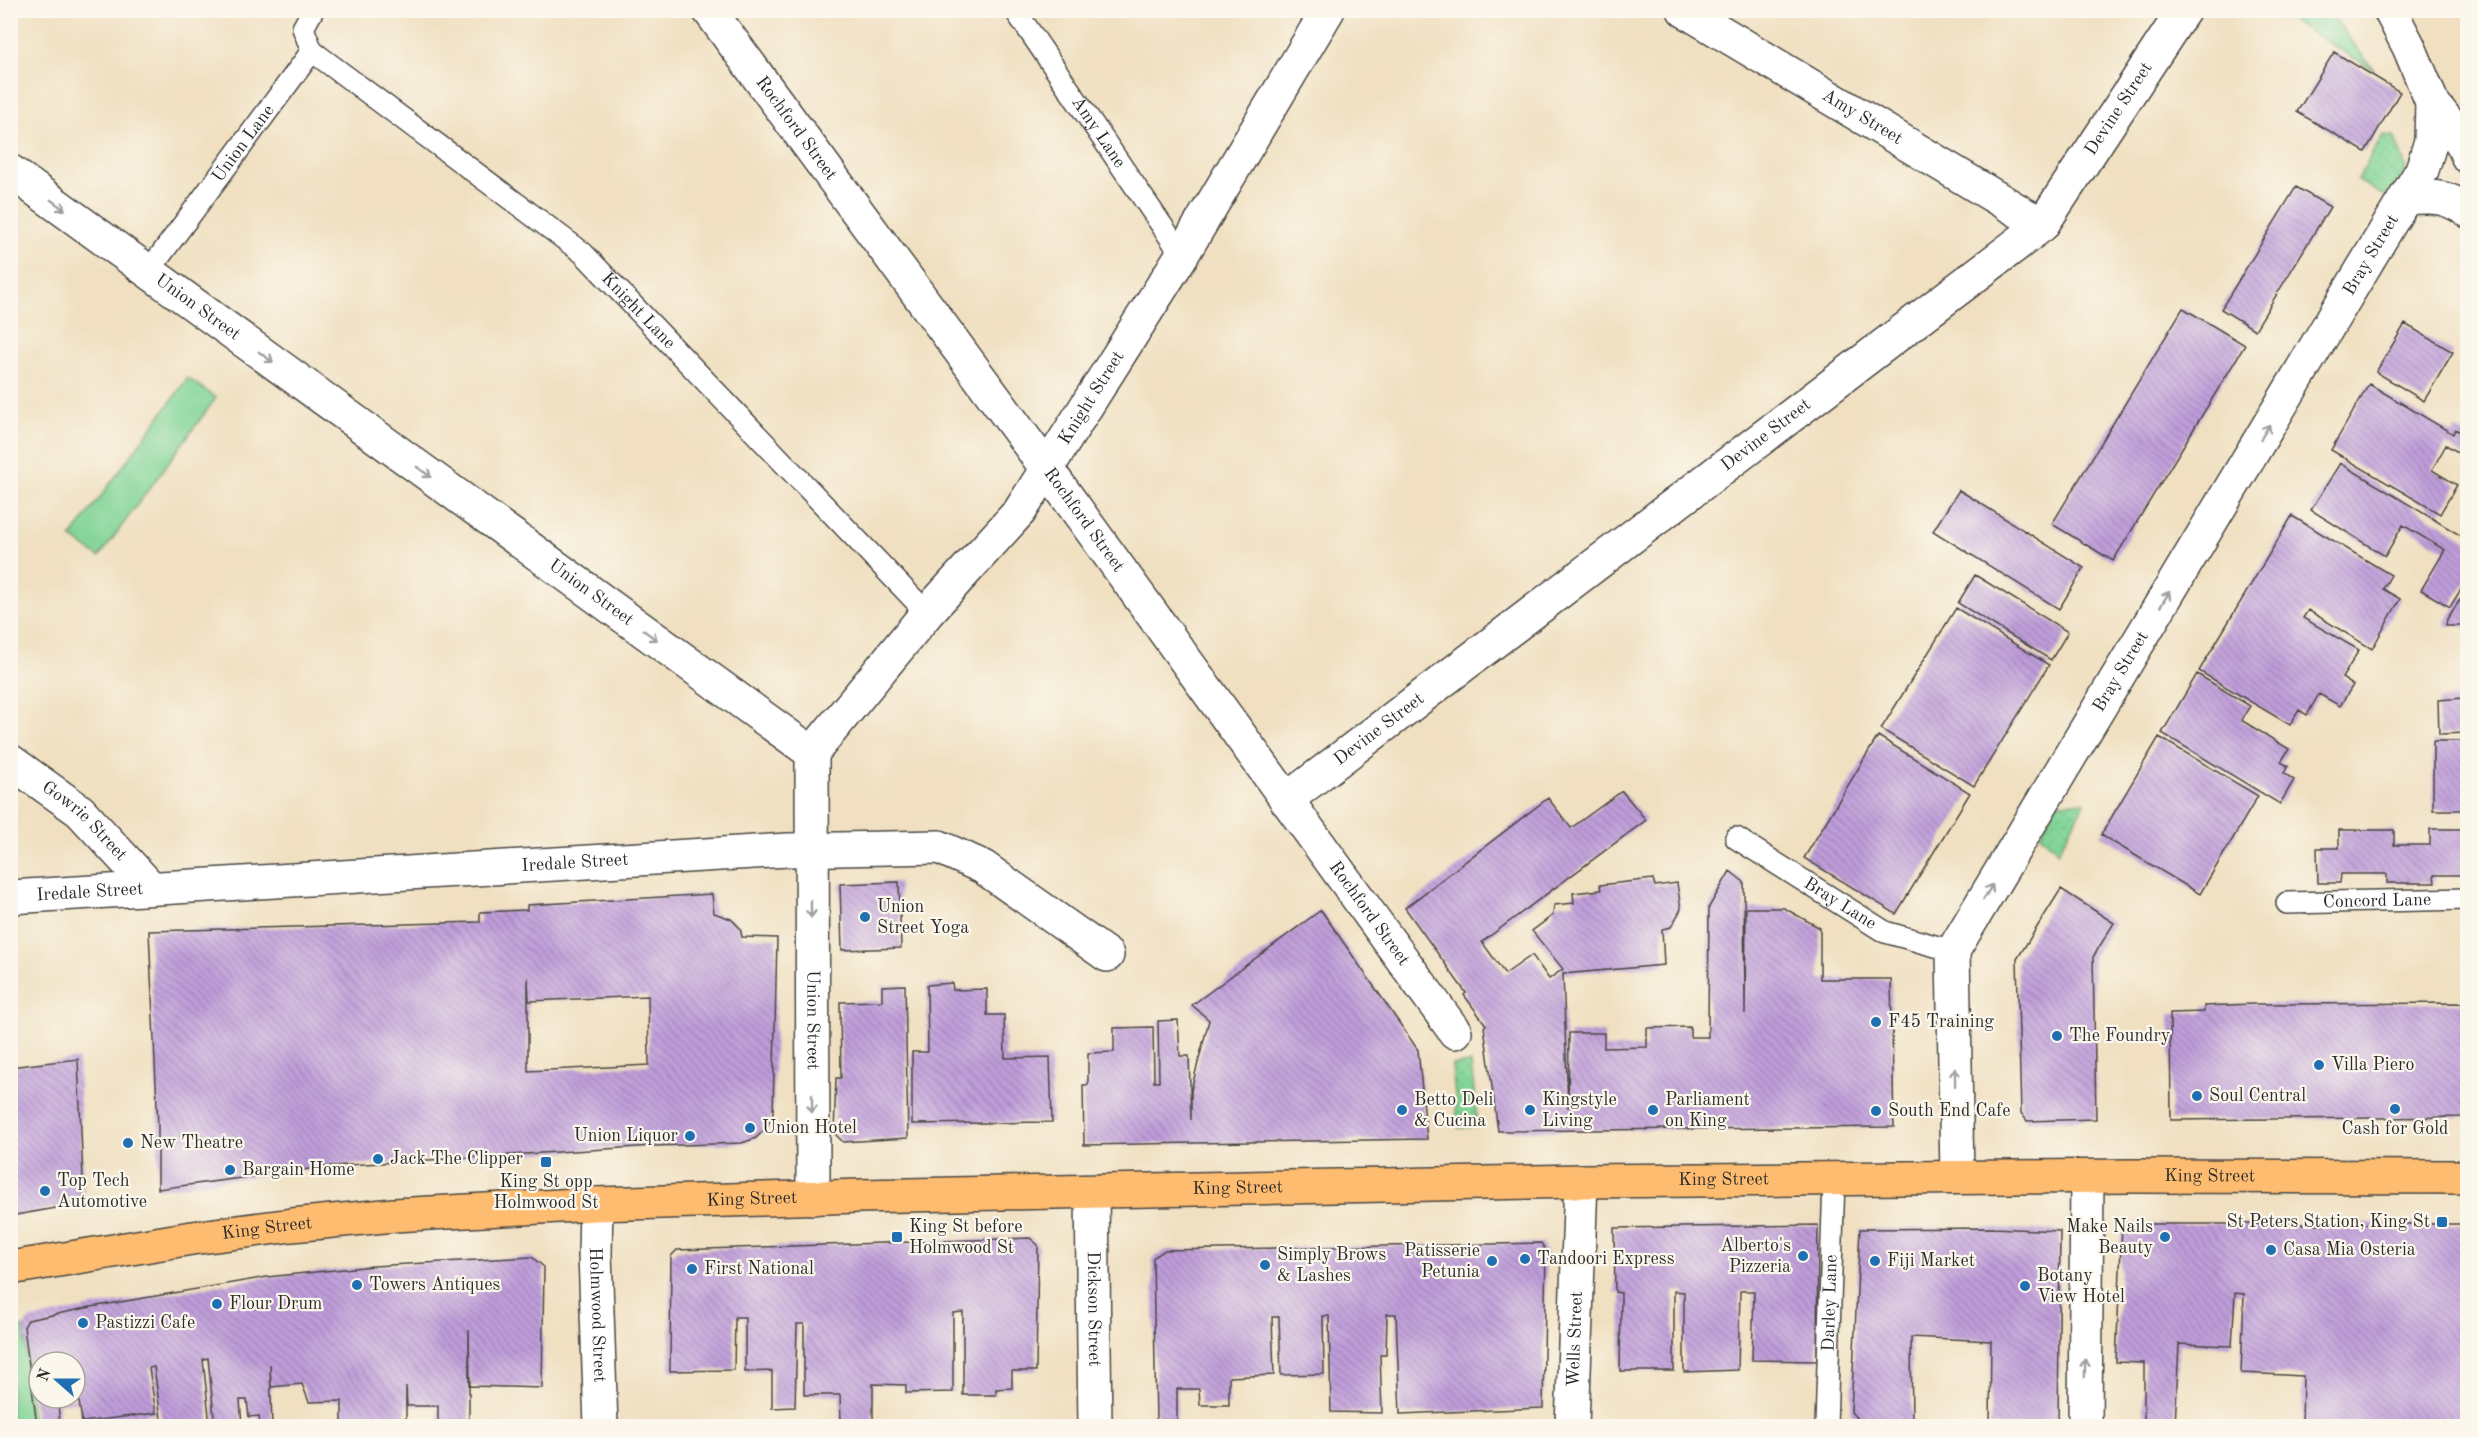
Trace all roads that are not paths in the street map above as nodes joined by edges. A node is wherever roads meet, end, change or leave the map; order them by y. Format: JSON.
{"nodes":[{"id":1,"x":314,"y":10,"type":"edge"},
{"id":2,"x":709,"y":10,"type":"edge"},
{"id":3,"x":1015,"y":10,"type":"edge"},
{"id":4,"x":1328,"y":10,"type":"edge"},
{"id":5,"x":1684,"y":10,"type":"edge"},
{"id":6,"x":2184,"y":10,"type":"edge"},
{"id":7,"x":2390,"y":10,"type":"edge"},
{"id":8,"x":312,"y":51,"type":"junction"},
{"id":9,"x":2432,"y":102,"type":"junction"},
{"id":10,"x":2468,"y":158,"type":"edge"},
{"id":11,"x":10,"y":171,"type":"edge"},
{"id":12,"x":2406,"y":198,"type":"junction"},
{"id":13,"x":2468,"y":211,"type":"edge"},
{"id":14,"x":2042,"y":225,"type":"junction"},
{"id":15,"x":1182,"y":255,"type":"junction"},
{"id":16,"x":148,"y":272,"type":"junction"},
{"id":17,"x":1047,"y":469,"type":"junction"},
{"id":18,"x":927,"y":614,"type":"junction"},
{"id":19,"x":812,"y":753,"type":"junction"},
{"id":20,"x":10,"y":761,"type":"edge"},
{"id":21,"x":1286,"y":800,"type":"junction"},
{"id":22,"x":1736,"y":838,"type":"dead end"},
{"id":23,"x":811,"y":850,"type":"junction"},
{"id":24,"x":151,"y":888,"type":"junction"},
{"id":25,"x":10,"y":897,"type":"edge"},
{"id":26,"x":2468,"y":899,"type":"edge"},
{"id":27,"x":2287,"y":903,"type":"dead end"},
{"id":28,"x":1953,"y":951,"type":"junction"},
{"id":29,"x":1107,"y":955,"type":"dead end"},
{"id":30,"x":1455,"y":1032,"type":"dead end"},
{"id":31,"x":1957,"y":1177,"type":"junction"},
{"id":32,"x":2087,"y":1177,"type":"junction"},
{"id":33,"x":2468,"y":1177,"type":"edge"},
{"id":34,"x":1834,"y":1179,"type":"junction"},
{"id":35,"x":1581,"y":1181,"type":"junction"},
{"id":36,"x":1092,"y":1192,"type":"junction"},
{"id":37,"x":813,"y":1198,"type":"junction"},
{"id":38,"x":596,"y":1204,"type":"junction"},
{"id":39,"x":10,"y":1268,"type":"edge"},
{"id":40,"x":601,"y":1426,"type":"edge"},
{"id":41,"x":1095,"y":1426,"type":"edge"},
{"id":42,"x":1565,"y":1426,"type":"edge"},
{"id":43,"x":1572,"y":1426,"type":"edge"},
{"id":44,"x":1826,"y":1426,"type":"edge"},
{"id":45,"x":2085,"y":1426,"type":"edge"}],
"edges":[{"from":1,"to":8,"type":"lane"},
{"from":2,"to":17,"type":"street","name":"Rochford Street"},
{"from":3,"to":15,"type":"lane","name":"Amy Lane"},
{"from":4,"to":15,"type":"street","name":"Knight Street"},
{"from":5,"to":14,"type":"street","name":"Amy Street"},
{"from":6,"to":14,"type":"street","name":"Devine Street"},
{"from":7,"to":9,"type":"street"},
{"from":8,"to":16,"type":"lane","name":"Union Lane"},
{"from":8,"to":18,"type":"lane","name":"Knight Lane"},
{"from":9,"to":10,"type":"street"},
{"from":9,"to":12,"type":"street","name":"Bray Street"},
{"from":11,"to":16,"type":"street","name":"Union Street","one_way":true},
{"from":12,"to":13,"type":"street","name":"Bray Street"},
{"from":28,"to":12,"type":"street","name":"Bray Street","one_way":true},
{"from":14,"to":21,"type":"street","name":"Devine Street"},
{"from":15,"to":17,"type":"street","name":"Knight Street"},
{"from":16,"to":19,"type":"street","name":"Union Street","one_way":true},
{"from":17,"to":18,"type":"street","name":"Knight Street"},
{"from":17,"to":21,"type":"street","name":"Rochford Street"},
{"from":18,"to":19,"type":"street","name":"Knight Street"},
{"from":19,"to":23,"type":"street","name":"Union Street"},
{"from":20,"to":24,"type":"street","name":"Gowrie Street"},
{"from":21,"to":30,"type":"street","name":"Rochford Street"},
{"from":22,"to":28,"type":"lane","name":"Bray Lane"},
{"from":23,"to":24,"type":"street","name":"Iredale Street"},
{"from":23,"to":29,"type":"street","name":"Iredale Street"},
{"from":23,"to":37,"type":"street","name":"Union Street","one_way":true},
{"from":24,"to":25,"type":"street","name":"Iredale Street"},
{"from":26,"to":27,"type":"lane","name":"Concord Lane"},
{"from":31,"to":28,"type":"street","one_way":true},
{"from":31,"to":32,"type":"highway","name":"King Street"},
{"from":31,"to":34,"type":"highway","name":"King Street"},
{"from":32,"to":33,"type":"highway","name":"King Street"},
{"from":45,"to":32,"type":"street","one_way":true},
{"from":34,"to":35,"type":"highway","name":"King Street"},
{"from":34,"to":44,"type":"lane","name":"Darley Lane"},
{"from":35,"to":36,"type":"highway","name":"King Street"},
{"from":35,"to":43,"type":"street","name":"Wells Street"},
{"from":36,"to":37,"type":"highway","name":"King Street"},
{"from":36,"to":41,"type":"street","name":"Dickson Street"},
{"from":37,"to":38,"type":"highway","name":"King Street"},
{"from":38,"to":39,"type":"highway","name":"King Street"},
{"from":38,"to":40,"type":"street","name":"Holmwood Street"},
{"from":42,"to":43,"type":"lane"}]}
